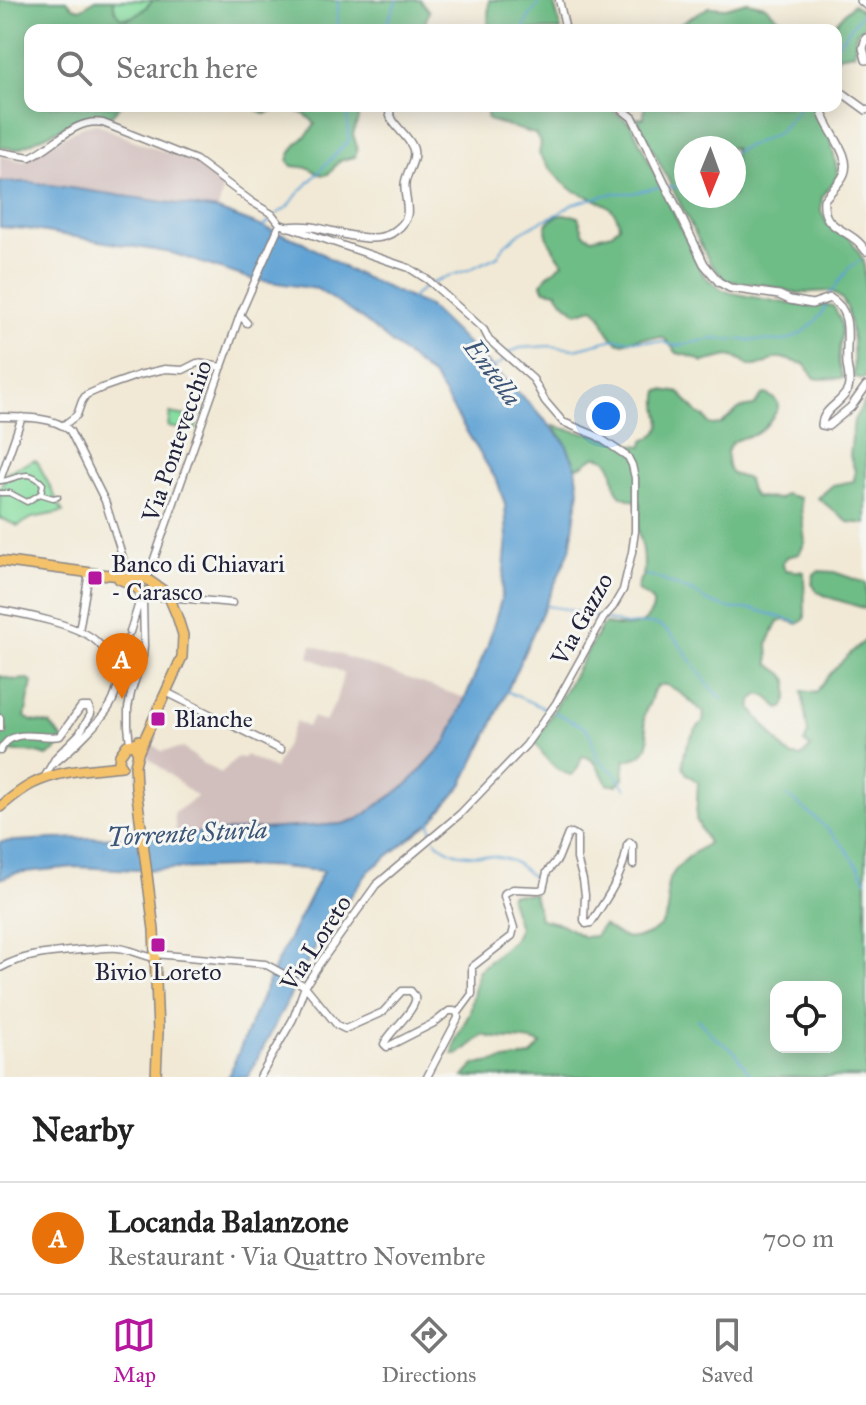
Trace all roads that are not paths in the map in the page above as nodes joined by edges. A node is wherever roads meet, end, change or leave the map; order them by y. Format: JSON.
{"nodes":[{"id":1,"x":559,"y":0,"type":"edge"},
{"id":2,"x":860,"y":0,"type":"edge"},
{"id":3,"x":866,"y":5,"type":"edge"},
{"id":4,"x":565,"y":24,"type":"edge"},
{"id":5,"x":866,"y":38,"type":"edge"},
{"id":6,"x":866,"y":60,"type":"edge"},
{"id":7,"x":842,"y":94,"type":"edge"},
{"id":8,"x":866,"y":110,"type":"edge"},
{"id":9,"x":389,"y":112,"type":"edge"},
{"id":10,"x":626,"y":112,"type":"edge"},
{"id":11,"x":822,"y":112,"type":"edge"},
{"id":12,"x":0,"y":152,"type":"edge"},
{"id":13,"x":282,"y":226,"type":"junction"},
{"id":14,"x":866,"y":251,"type":"edge"},
{"id":15,"x":240,"y":314,"type":"junction"},
{"id":16,"x":247,"y":323,"type":"dead end"},
{"id":17,"x":222,"y":367,"type":"junction"},
{"id":18,"x":866,"y":386,"type":"edge"},
{"id":19,"x":0,"y":417,"type":"edge"},
{"id":20,"x":22,"y":417,"type":"junction"},
{"id":21,"x":64,"y":425,"type":"junction"},
{"id":22,"x":0,"y":480,"type":"edge"},
{"id":23,"x":0,"y":493,"type":"edge"},
{"id":24,"x":41,"y":494,"type":"junction"},
{"id":25,"x":58,"y":497,"type":"dead end"},
{"id":26,"x":0,"y":561,"type":"edge"},
{"id":27,"x":89,"y":573,"type":"junction"},
{"id":28,"x":100,"y":574,"type":"junction"},
{"id":29,"x":129,"y":577,"type":"junction"},
{"id":30,"x":145,"y":586,"type":"junction"},
{"id":31,"x":171,"y":602,"type":"junction"},
{"id":32,"x":232,"y":603,"type":"dead end"},
{"id":33,"x":0,"y":610,"type":"edge"},
{"id":34,"x":144,"y":630,"type":"junction"},
{"id":35,"x":79,"y":631,"type":"junction"},
{"id":36,"x":130,"y":632,"type":"junction"},
{"id":37,"x":121,"y":670,"type":"junction"},
{"id":38,"x":166,"y":692,"type":"junction"},
{"id":39,"x":0,"y":718,"type":"edge"},
{"id":40,"x":0,"y":728,"type":"edge"},
{"id":41,"x":134,"y":747,"type":"junction"},
{"id":42,"x":281,"y":750,"type":"dead end"},
{"id":43,"x":0,"y":751,"type":"edge"},
{"id":44,"x":120,"y":755,"type":"junction"},
{"id":45,"x":51,"y":765,"type":"junction"},
{"id":46,"x":127,"y":766,"type":"junction"},
{"id":47,"x":96,"y":768,"type":"junction"},
{"id":48,"x":44,"y":778,"type":"junction"},
{"id":49,"x":0,"y":807,"type":"edge"},
{"id":50,"x":424,"y":844,"type":"joint"},
{"id":51,"x":633,"y":865,"type":"dead end"},
{"id":52,"x":155,"y":956,"type":"junction"},
{"id":53,"x":0,"y":968,"type":"edge"},
{"id":54,"x":303,"y":985,"type":"junction"},
{"id":55,"x":458,"y":1013,"type":"junction"},
{"id":56,"x":156,"y":1077,"type":"edge"},
{"id":57,"x":260,"y":1077,"type":"edge"},
{"id":58,"x":427,"y":1077,"type":"edge"}],
"edges":[{"from":1,"to":4,"type":"street"},
{"from":2,"to":3,"type":"street"},
{"from":5,"to":6,"type":"street"},
{"from":7,"to":8,"type":"street"},
{"from":9,"to":13,"type":"street"},
{"from":10,"to":18,"type":"street"},
{"from":11,"to":14,"type":"street"},
{"from":12,"to":13,"type":"street","name":"Via Gazzo"},
{"from":13,"to":15,"type":"street","name":"Via Pontevecchio"},
{"from":13,"to":50,"type":"street","name":"Via Gazzo"},
{"from":15,"to":16,"type":"street"},
{"from":15,"to":17,"type":"street","name":"Via Pontevecchio"},
{"from":17,"to":21,"type":"street"},
{"from":17,"to":30,"type":"street","name":"Via Pontevecchio"},
{"from":19,"to":20,"type":"street"},
{"from":20,"to":21,"type":"street"},
{"from":20,"to":22,"type":"street"},
{"from":21,"to":29,"type":"street"},
{"from":22,"to":24,"type":"street"},
{"from":23,"to":24,"type":"street"},
{"from":24,"to":25,"type":"street"},
{"from":26,"to":27,"type":"main road"},
{"from":27,"to":28,"type":"main road"},
{"from":27,"to":35,"type":"street"},
{"from":28,"to":29,"type":"main road"},
{"from":28,"to":30,"type":"main road"},
{"from":29,"to":30,"type":"main road"},
{"from":30,"to":31,"type":"main road"},
{"from":30,"to":34,"type":"street"},
{"from":30,"to":36,"type":"street"},
{"from":31,"to":32,"type":"street"},
{"from":31,"to":38,"type":"main road"},
{"from":33,"to":35,"type":"street"},
{"from":34,"to":36,"type":"street"},
{"from":34,"to":41,"type":"street"},
{"from":35,"to":37,"type":"street"},
{"from":36,"to":37,"type":"street"},
{"from":37,"to":45,"type":"street"},
{"from":38,"to":41,"type":"main road"},
{"from":38,"to":42,"type":"street"},
{"from":39,"to":40,"type":"street"},
{"from":41,"to":44,"type":"main road"},
{"from":41,"to":46,"type":"main road"},
{"from":43,"to":45,"type":"street"},
{"from":44,"to":46,"type":"main road"},
{"from":44,"to":47,"type":"main road"},
{"from":45,"to":48,"type":"street"},
{"from":46,"to":47,"type":"main road"},
{"from":46,"to":52,"type":"main road"},
{"from":47,"to":48,"type":"main road"},
{"from":48,"to":49,"type":"main road"},
{"from":50,"to":54,"type":"street","name":"Via Loreto"},
{"from":51,"to":55,"type":"street"},
{"from":52,"to":53,"type":"street"},
{"from":52,"to":54,"type":"street"},
{"from":52,"to":56,"type":"main road"},
{"from":54,"to":55,"type":"street"},
{"from":54,"to":57,"type":"street","name":"Via Loreto"},
{"from":55,"to":58,"type":"street"}]}
